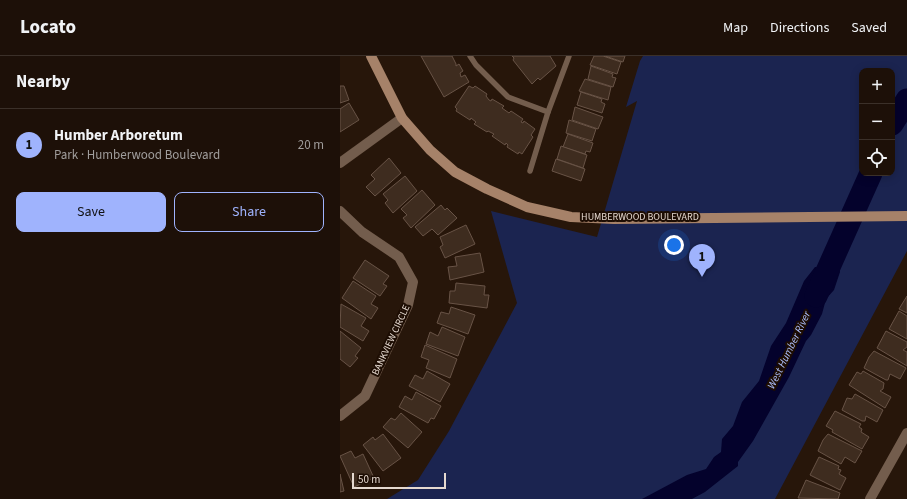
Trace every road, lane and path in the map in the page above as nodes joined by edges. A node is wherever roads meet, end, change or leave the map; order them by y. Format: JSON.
{"nodes":[{"id":1,"x":371,"y":56,"type":"edge"},
{"id":2,"x":470,"y":56,"type":"edge"},
{"id":3,"x":569,"y":56,"type":"edge"},
{"id":4,"x":548,"y":112,"type":"junction"},
{"id":5,"x":402,"y":118,"type":"junction"},
{"id":6,"x":340,"y":163,"type":"edge"},
{"id":7,"x":530,"y":172,"type":"dead end"},
{"id":8,"x":340,"y":211,"type":"edge"},
{"id":9,"x":907,"y":216,"type":"edge"},
{"id":10,"x":340,"y":416,"type":"edge"},
{"id":11,"x":907,"y":433,"type":"edge"},
{"id":12,"x":870,"y":499,"type":"edge"}],
"edges":[{"from":1,"to":5,"type":"street","name":"HUMBERWOOD BOULEVARD"},
{"from":2,"to":4,"type":"lane"},
{"from":3,"to":4,"type":"lane"},
{"from":4,"to":7,"type":"lane"},
{"from":5,"to":6,"type":"street"},
{"from":5,"to":9,"type":"street","name":"HUMBERWOOD BOULEVARD"},
{"from":8,"to":10,"type":"street","name":"BANKVIEW CIRCLE"},
{"from":11,"to":12,"type":"street"}]}
